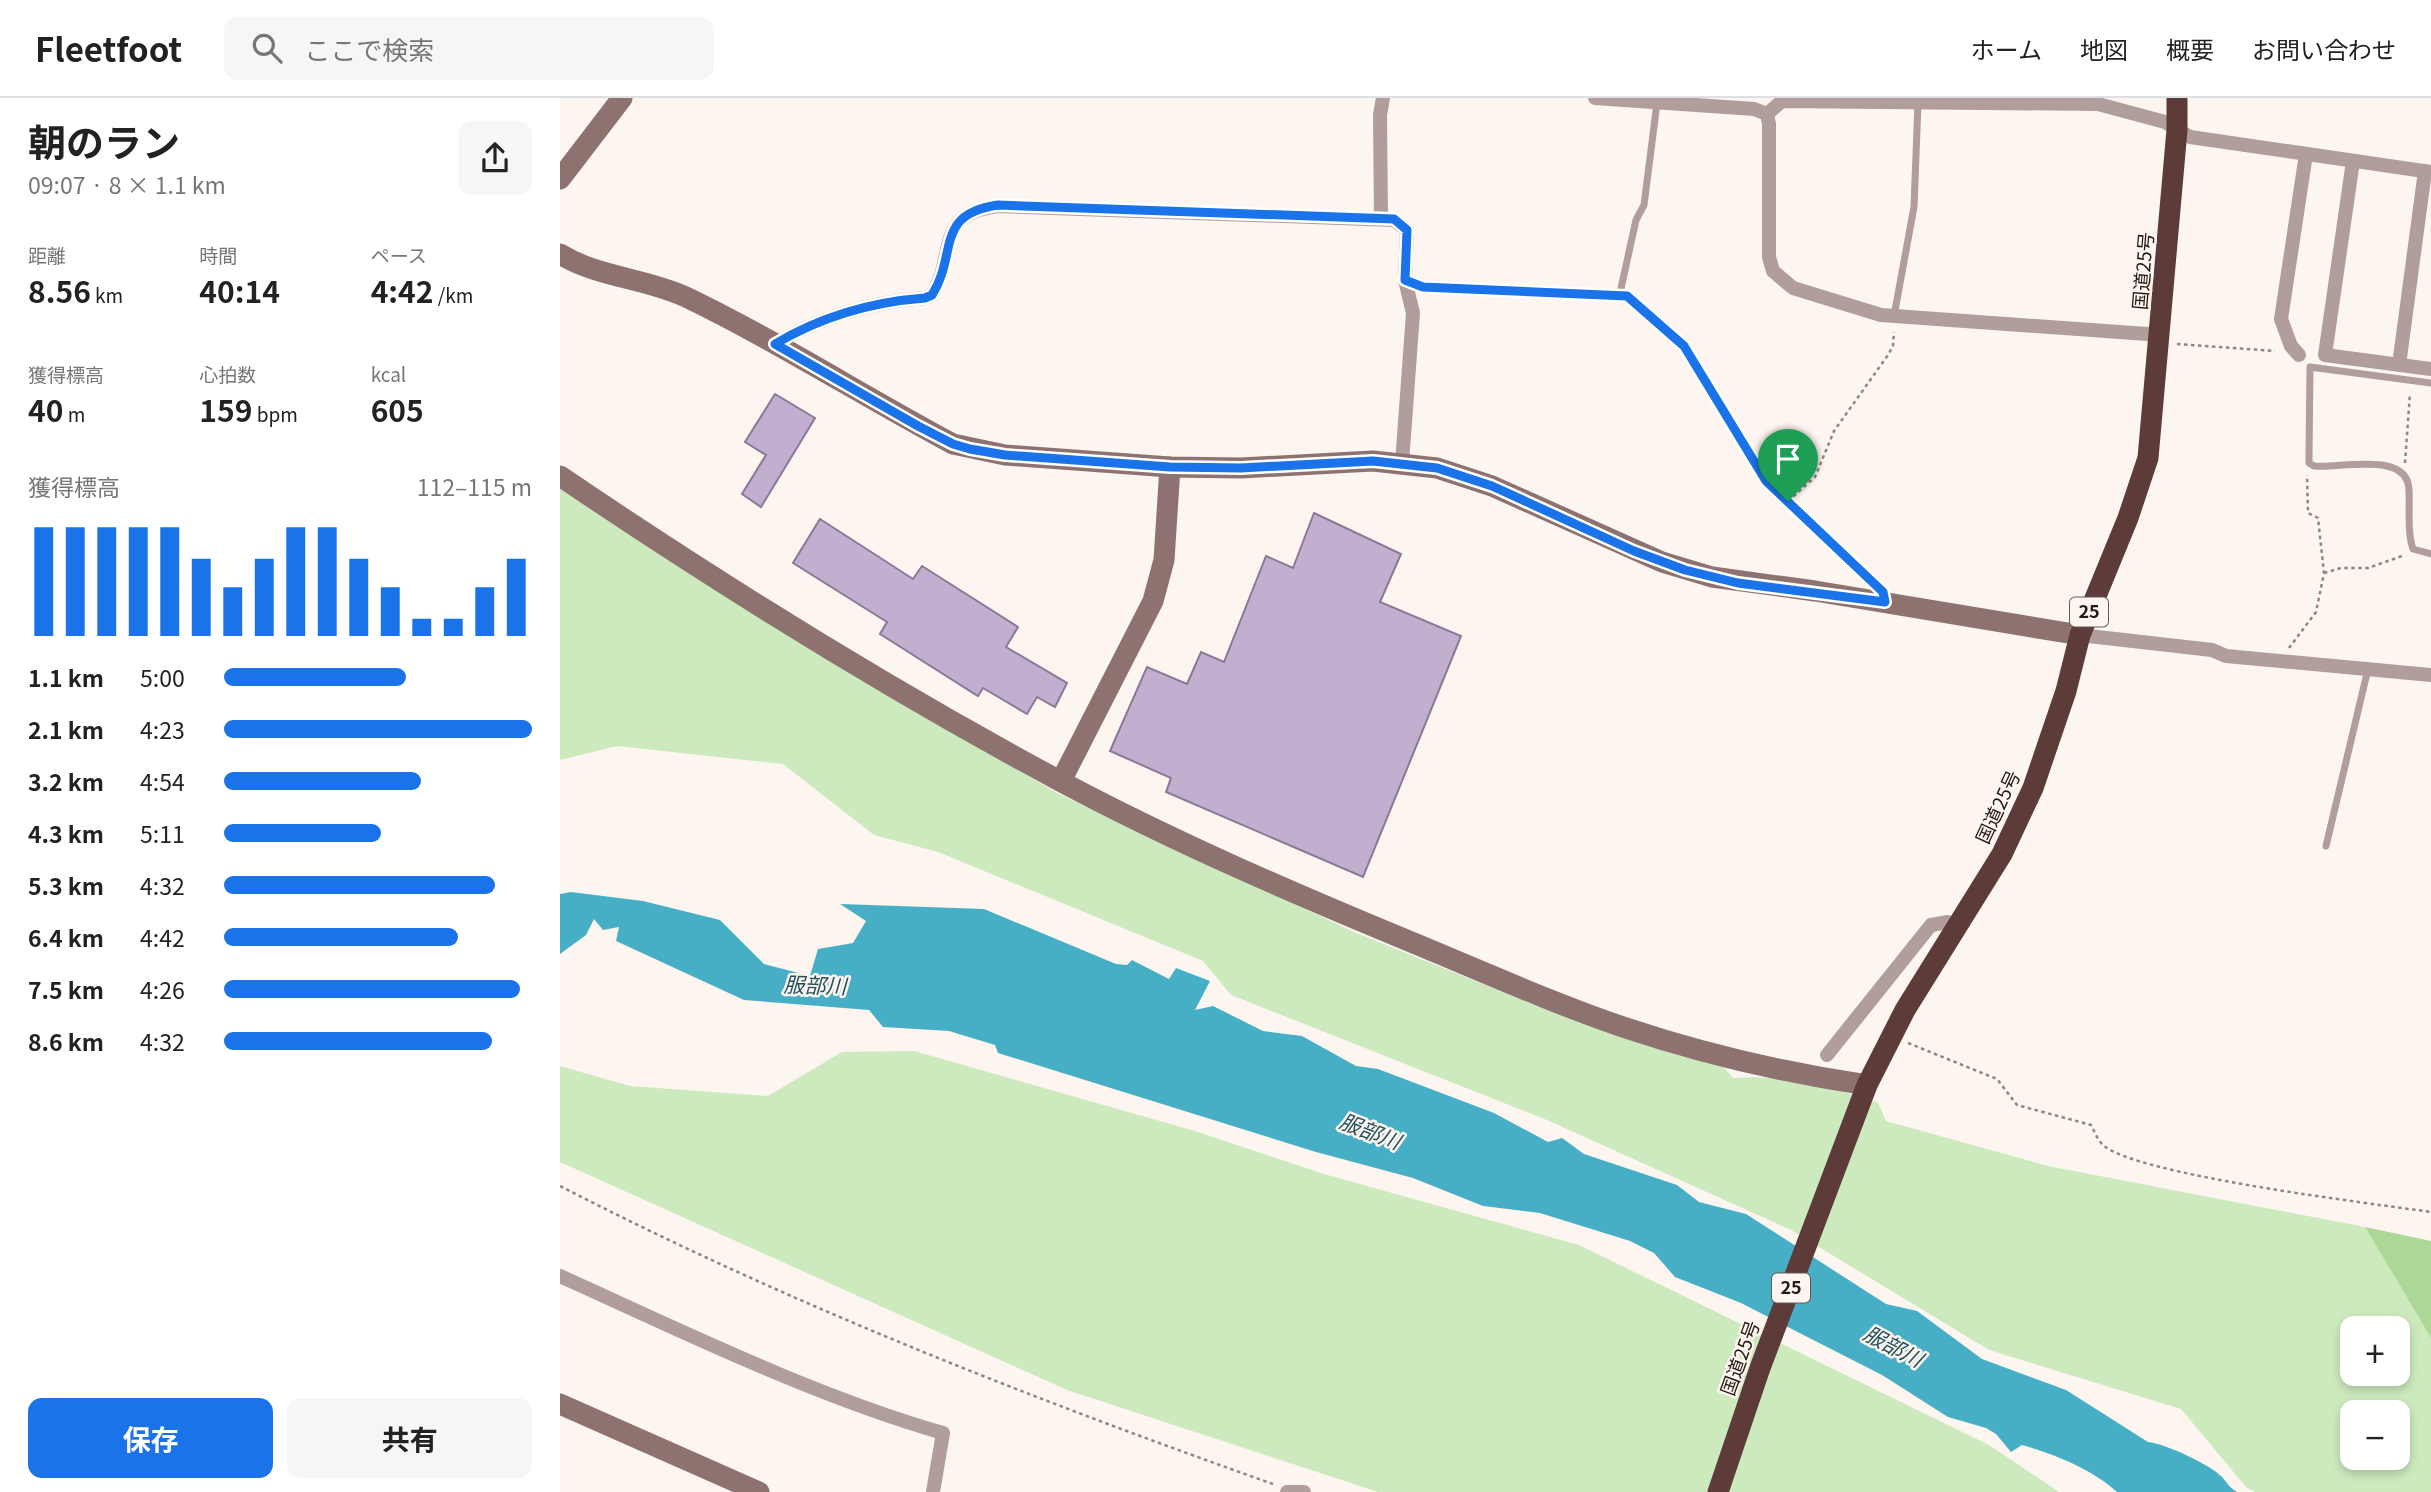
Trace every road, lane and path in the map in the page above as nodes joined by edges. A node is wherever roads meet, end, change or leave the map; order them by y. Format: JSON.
{"nodes":[{"id":1,"x":622,"y":98,"type":"edge"},
{"id":2,"x":1384,"y":98,"type":"edge"},
{"id":3,"x":1595,"y":98,"type":"edge"},
{"id":4,"x":2177,"y":98,"type":"edge"},
{"id":5,"x":1657,"y":101,"type":"edge"},
{"id":6,"x":1918,"y":102,"type":"junction"},
{"id":7,"x":1767,"y":114,"type":"junction"},
{"id":8,"x":2177,"y":130,"type":"junction"},
{"id":9,"x":2306,"y":154,"type":"junction"},
{"id":10,"x":2353,"y":161,"type":"junction"},
{"id":11,"x":2428,"y":172,"type":"edge"},
{"id":12,"x":560,"y":179,"type":"edge"},
{"id":13,"x":1381,"y":219,"type":"junction"},
{"id":14,"x":560,"y":254,"type":"edge"},
{"id":15,"x":1405,"y":280,"type":"junction"},
{"id":16,"x":1620,"y":293,"type":"junction"},
{"id":17,"x":1894,"y":317,"type":"junction"},
{"id":18,"x":2160,"y":339,"type":"junction"},
{"id":19,"x":775,"y":344,"type":"junction"},
{"id":20,"x":2299,"y":355,"type":"joint"},
{"id":21,"x":2399,"y":365,"type":"junction"},
{"id":22,"x":2431,"y":369,"type":"edge"},
{"id":23,"x":2412,"y":380,"type":"junction"},
{"id":24,"x":2431,"y":383,"type":"edge"},
{"id":25,"x":1402,"y":463,"type":"junction"},
{"id":26,"x":2314,"y":466,"type":"junction"},
{"id":27,"x":1170,"y":467,"type":"junction"},
{"id":28,"x":2402,"y":472,"type":"junction"},
{"id":29,"x":560,"y":476,"type":"edge"},
{"id":30,"x":1788,"y":501,"type":"junction"},
{"id":31,"x":2413,"y":549,"type":"junction"},
{"id":32,"x":2431,"y":554,"type":"edge"},
{"id":33,"x":2324,"y":573,"type":"junction"},
{"id":34,"x":1885,"y":602,"type":"junction"},
{"id":35,"x":2080,"y":635,"type":"junction"},
{"id":36,"x":2280,"y":660,"type":"junction"},
{"id":37,"x":2368,"y":669,"type":"junction"},
{"id":38,"x":2431,"y":675,"type":"edge"},
{"id":39,"x":1061,"y":781,"type":"junction"},
{"id":40,"x":2326,"y":846,"type":"dead end"},
{"id":41,"x":1959,"y":927,"type":"junction"},
{"id":42,"x":1892,"y":1035,"type":"junction"},
{"id":43,"x":1827,"y":1055,"type":"dead end"},
{"id":44,"x":1867,"y":1085,"type":"junction"},
{"id":45,"x":560,"y":1186,"type":"edge"},
{"id":46,"x":2431,"y":1213,"type":"edge"},
{"id":47,"x":560,"y":1276,"type":"edge"},
{"id":48,"x":560,"y":1404,"type":"edge"},
{"id":49,"x":1283,"y":1489,"type":"edge"},
{"id":50,"x":759,"y":1492,"type":"edge"},
{"id":51,"x":933,"y":1492,"type":"edge"},
{"id":52,"x":1304,"y":1492,"type":"edge"},
{"id":53,"x":1718,"y":1492,"type":"edge"}],
"edges":[{"from":1,"to":12,"type":"street"},
{"from":2,"to":13,"type":"street"},
{"from":3,"to":5,"type":"street"},
{"from":4,"to":8,"type":"highway","name":"国道25号","number":"25"},
{"from":5,"to":7,"type":"street"},
{"from":5,"to":16,"type":"lane"},
{"from":6,"to":7,"type":"street"},
{"from":6,"to":8,"type":"street"},
{"from":6,"to":17,"type":"lane"},
{"from":7,"to":17,"type":"street"},
{"from":8,"to":9,"type":"street"},
{"from":8,"to":18,"type":"highway","name":"国道25号","number":"25"},
{"from":9,"to":10,"type":"street"},
{"from":9,"to":20,"type":"street"},
{"from":10,"to":11,"type":"street"},
{"from":10,"to":21,"type":"street"},
{"from":11,"to":21,"type":"street"},
{"from":13,"to":15,"type":"street"},
{"from":13,"to":19,"type":"street"},
{"from":14,"to":19,"type":"street"},
{"from":15,"to":16,"type":"path"},
{"from":15,"to":25,"type":"street"},
{"from":16,"to":30,"type":"path"},
{"from":17,"to":18,"type":"street"},
{"from":17,"to":30,"type":"path"},
{"from":18,"to":20,"type":"path"},
{"from":18,"to":35,"type":"highway","name":"国道25号","number":"25"},
{"from":19,"to":27,"type":"street"},
{"from":21,"to":22,"type":"street"},
{"from":23,"to":24,"type":"lane"},
{"from":23,"to":26,"type":"lane"},
{"from":23,"to":28,"type":"path"},
{"from":25,"to":27,"type":"street"},
{"from":25,"to":34,"type":"street"},
{"from":26,"to":28,"type":"lane"},
{"from":26,"to":33,"type":"path"},
{"from":27,"to":39,"type":"street"},
{"from":28,"to":31,"type":"lane"},
{"from":29,"to":39,"type":"street"},
{"from":30,"to":34,"type":"path"},
{"from":31,"to":32,"type":"lane"},
{"from":31,"to":33,"type":"path"},
{"from":33,"to":36,"type":"path"},
{"from":34,"to":35,"type":"street"},
{"from":35,"to":36,"type":"street"},
{"from":35,"to":41,"type":"highway","name":"国道25号","number":"25"},
{"from":36,"to":37,"type":"street"},
{"from":37,"to":38,"type":"street"},
{"from":37,"to":40,"type":"lane"},
{"from":39,"to":44,"type":"street"},
{"from":41,"to":42,"type":"highway","name":"国道25号","number":"25"},
{"from":41,"to":43,"type":"street"},
{"from":42,"to":44,"type":"highway","name":"国道25号","number":"25"},
{"from":42,"to":46,"type":"path"},
{"from":44,"to":53,"type":"highway","name":"国道25号","number":"25"},
{"from":45,"to":49,"type":"path"},
{"from":47,"to":51,"type":"street"},
{"from":48,"to":50,"type":"street"},
{"from":49,"to":52,"type":"street"}]}
